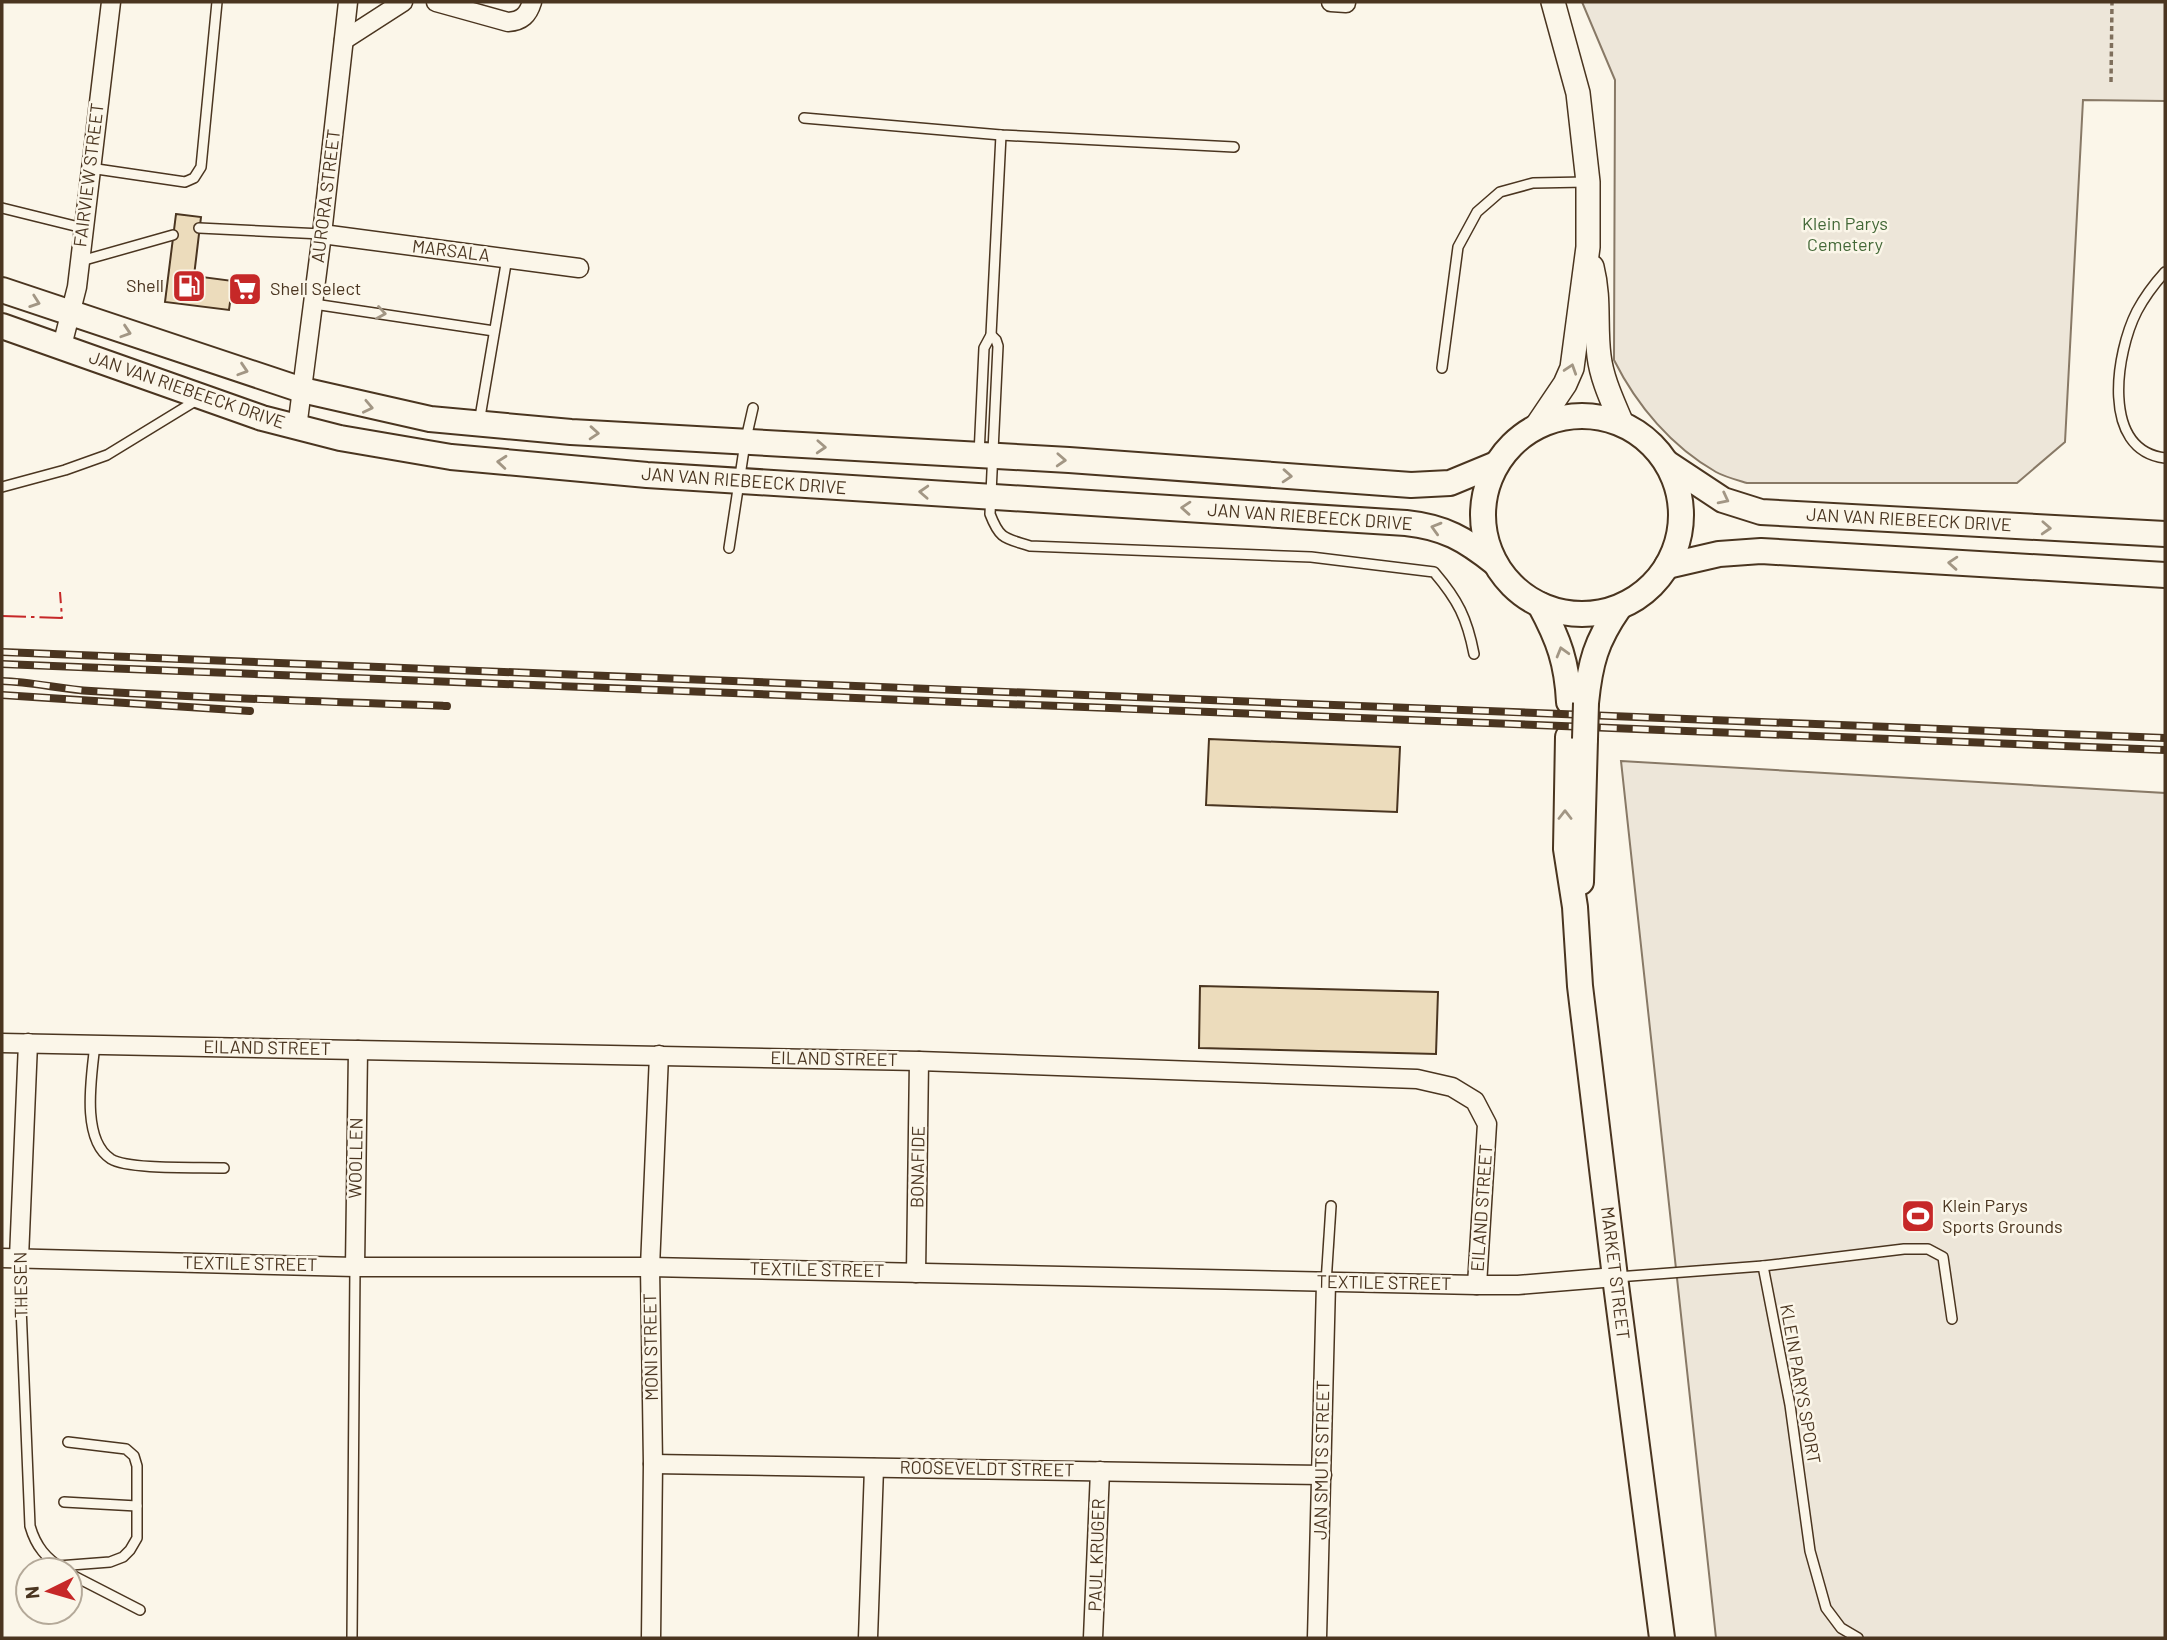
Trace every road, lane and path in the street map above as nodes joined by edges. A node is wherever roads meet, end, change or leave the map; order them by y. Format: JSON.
{"nodes":[{"id":1,"x":111,"y":2,"type":"edge"},
{"id":2,"x":217,"y":2,"type":"edge"},
{"id":3,"x":348,"y":2,"type":"edge"},
{"id":4,"x":403,"y":2,"type":"edge"},
{"id":5,"x":436,"y":2,"type":"edge"},
{"id":6,"x":533,"y":2,"type":"edge"},
{"id":7,"x":1553,"y":2,"type":"edge"},
{"id":8,"x":2112,"y":2,"type":"edge"},
{"id":9,"x":344,"y":40,"type":"junction"},
{"id":10,"x":2111,"y":82,"type":"dead end"},
{"id":11,"x":804,"y":118,"type":"dead end"},
{"id":12,"x":1001,"y":135,"type":"junction"},
{"id":13,"x":1234,"y":147,"type":"dead end"},
{"id":14,"x":90,"y":168,"type":"junction"},
{"id":15,"x":1588,"y":182,"type":"junction"},
{"id":16,"x":2,"y":208,"type":"edge"},
{"id":17,"x":83,"y":228,"type":"junction"},
{"id":18,"x":199,"y":229,"type":"dead end"},
{"id":19,"x":322,"y":234,"type":"junction"},
{"id":20,"x":173,"y":235,"type":"dead end"},
{"id":21,"x":1588,"y":247,"type":"junction"},
{"id":22,"x":508,"y":258,"type":"junction"},
{"id":23,"x":79,"y":261,"type":"junction"},
{"id":24,"x":579,"y":268,"type":"dead end"},
{"id":25,"x":2165,"y":272,"type":"edge"},
{"id":26,"x":2,"y":290,"type":"edge"},
{"id":27,"x":314,"y":304,"type":"junction"},
{"id":28,"x":69,"y":313,"type":"junction"},
{"id":29,"x":2,"y":326,"type":"edge"},
{"id":30,"x":494,"y":331,"type":"junction"},
{"id":31,"x":991,"y":335,"type":"junction"},
{"id":32,"x":62,"y":346,"type":"junction"},
{"id":33,"x":1442,"y":368,"type":"dead end"},
{"id":34,"x":302,"y":390,"type":"junction"},
{"id":35,"x":202,"y":397,"type":"junction"},
{"id":36,"x":753,"y":408,"type":"dead end"},
{"id":37,"x":1622,"y":424,"type":"junction"},
{"id":38,"x":479,"y":425,"type":"junction"},
{"id":39,"x":1536,"y":427,"type":"junction"},
{"id":40,"x":297,"y":428,"type":"junction"},
{"id":41,"x":745,"y":443,"type":"junction"},
{"id":42,"x":985,"y":457,"type":"junction"},
{"id":43,"x":2165,"y":458,"type":"edge"},
{"id":44,"x":1666,"y":462,"type":"junction"},
{"id":45,"x":1496,"y":464,"type":"junction"},
{"id":46,"x":740,"y":481,"type":"junction"},
{"id":47,"x":2,"y":487,"type":"edge"},
{"id":48,"x":992,"y":496,"type":"junction"},
{"id":49,"x":2165,"y":534,"type":"edge"},
{"id":50,"x":729,"y":548,"type":"dead end"},
{"id":51,"x":1494,"y":563,"type":"junction"},
{"id":52,"x":1667,"y":566,"type":"junction"},
{"id":53,"x":2165,"y":575,"type":"edge"},
{"id":54,"x":1540,"y":606,"type":"junction"},
{"id":55,"x":1619,"y":608,"type":"junction"},
{"id":56,"x":1474,"y":654,"type":"dead end"},
{"id":57,"x":1578,"y":703,"type":"junction"},
{"id":58,"x":2,"y":1043,"type":"edge"},
{"id":59,"x":28,"y":1043,"type":"junction"},
{"id":60,"x":95,"y":1044,"type":"junction"},
{"id":61,"x":358,"y":1050,"type":"junction"},
{"id":62,"x":659,"y":1055,"type":"junction"},
{"id":63,"x":919,"y":1061,"type":"junction"},
{"id":64,"x":224,"y":1168,"type":"dead end"},
{"id":65,"x":1331,"y":1206,"type":"dead end"},
{"id":66,"x":11,"y":1258,"type":"edge"},
{"id":67,"x":355,"y":1266,"type":"junction"},
{"id":68,"x":1763,"y":1266,"type":"junction"},
{"id":69,"x":650,"y":1267,"type":"junction"},
{"id":70,"x":916,"y":1273,"type":"junction"},
{"id":71,"x":1615,"y":1277,"type":"junction"},
{"id":72,"x":1326,"y":1283,"type":"junction"},
{"id":73,"x":1477,"y":1285,"type":"junction"},
{"id":74,"x":1952,"y":1319,"type":"dead end"},
{"id":75,"x":68,"y":1441,"type":"dead end"},
{"id":76,"x":653,"y":1464,"type":"junction"},
{"id":77,"x":874,"y":1468,"type":"junction"},
{"id":78,"x":1100,"y":1471,"type":"junction"},
{"id":79,"x":1322,"y":1475,"type":"junction"},
{"id":80,"x":64,"y":1502,"type":"dead end"},
{"id":81,"x":137,"y":1506,"type":"junction"},
{"id":82,"x":46,"y":1556,"type":"edge"},
{"id":83,"x":84,"y":1565,"type":"edge"},
{"id":84,"x":84,"y":1581,"type":"edge"},
{"id":85,"x":139,"y":1610,"type":"dead end"},
{"id":86,"x":352,"y":1638,"type":"edge"},
{"id":87,"x":651,"y":1638,"type":"edge"},
{"id":88,"x":868,"y":1638,"type":"edge"},
{"id":89,"x":1093,"y":1638,"type":"edge"},
{"id":90,"x":1317,"y":1638,"type":"edge"},
{"id":91,"x":1662,"y":1638,"type":"edge"},
{"id":92,"x":1858,"y":1638,"type":"edge"}],
"edges":[{"from":1,"to":14,"type":"street","name":"FAIRVIEW STREET"},
{"from":2,"to":14,"type":"lane"},
{"from":3,"to":9,"type":"street","name":"AURORA STREET"},
{"from":4,"to":9,"type":"street"},
{"from":5,"to":6,"type":"street"},
{"from":7,"to":15,"type":"street"},
{"from":8,"to":10,"type":"path"},
{"from":9,"to":19,"type":"street","name":"AURORA STREET"},
{"from":11,"to":12,"type":"lane"},
{"from":12,"to":13,"type":"lane"},
{"from":12,"to":31,"type":"lane"},
{"from":14,"to":17,"type":"street","name":"FAIRVIEW STREET"},
{"from":15,"to":21,"type":"street"},
{"from":15,"to":33,"type":"lane"},
{"from":16,"to":17,"type":"lane"},
{"from":17,"to":23,"type":"street","name":"FAIRVIEW STREET"},
{"from":18,"to":19,"type":"lane"},
{"from":19,"to":22,"type":"street","name":"MARSALA"},
{"from":19,"to":27,"type":"street","name":"AURORA STREET"},
{"from":20,"to":23,"type":"lane"},
{"from":21,"to":37,"type":"street"},
{"from":39,"to":21,"type":"street","one_way":true},
{"from":22,"to":24,"type":"street","name":"MARSALA"},
{"from":22,"to":30,"type":"lane"},
{"from":23,"to":28,"type":"street","name":"FAIRVIEW STREET"},
{"from":25,"to":43,"type":"lane"},
{"from":26,"to":28,"type":"main road","name":"JAN VAN RIEBEECK DRIVE","one_way":true},
{"from":27,"to":30,"type":"lane","one_way":true},
{"from":27,"to":34,"type":"street","name":"AURORA STREET"},
{"from":28,"to":32,"type":"street","name":"FAIRVIEW STREET"},
{"from":28,"to":34,"type":"main road","name":"JAN VAN RIEBEECK DRIVE","one_way":true},
{"from":29,"to":32,"type":"main road","name":"JAN VAN RIEBEECK DRIVE"},
{"from":30,"to":38,"type":"lane"},
{"from":31,"to":42,"type":"lane"},
{"from":31,"to":42,"type":"lane"},
{"from":32,"to":35,"type":"main road","name":"JAN VAN RIEBEECK DRIVE"},
{"from":34,"to":38,"type":"main road","name":"JAN VAN RIEBEECK DRIVE","one_way":true},
{"from":34,"to":40,"type":"street","name":"AURORA STREET"},
{"from":35,"to":40,"type":"main road","name":"JAN VAN RIEBEECK DRIVE"},
{"from":35,"to":47,"type":"lane"},
{"from":36,"to":41,"type":"lane"},
{"from":37,"to":39,"type":"main road"},
{"from":37,"to":44,"type":"main road"},
{"from":38,"to":41,"type":"main road","name":"JAN VAN RIEBEECK DRIVE","one_way":true},
{"from":39,"to":45,"type":"main road"},
{"from":46,"to":40,"type":"main road","name":"JAN VAN RIEBEECK DRIVE","one_way":true},
{"from":41,"to":42,"type":"main road","name":"JAN VAN RIEBEECK DRIVE","one_way":true},
{"from":41,"to":46,"type":"lane"},
{"from":42,"to":45,"type":"main road","name":"JAN VAN RIEBEECK DRIVE","one_way":true},
{"from":42,"to":48,"type":"lane"},
{"from":44,"to":49,"type":"main road","name":"JAN VAN RIEBEECK DRIVE","one_way":true},
{"from":44,"to":52,"type":"main road"},
{"from":45,"to":51,"type":"main road"},
{"from":48,"to":46,"type":"main road","name":"JAN VAN RIEBEECK DRIVE","one_way":true},
{"from":46,"to":50,"type":"lane"},
{"from":51,"to":48,"type":"main road","name":"JAN VAN RIEBEECK DRIVE","one_way":true},
{"from":48,"to":56,"type":"lane"},
{"from":51,"to":54,"type":"main road"},
{"from":53,"to":52,"type":"main road","one_way":true},
{"from":52,"to":55,"type":"main road"},
{"from":54,"to":55,"type":"main road"},
{"from":57,"to":54,"type":"main road","name":"MARKET STREET","one_way":true},
{"from":55,"to":57,"type":"main road","name":"MARKET STREET"},
{"from":57,"to":71,"type":"main road","name":"MARKET STREET"},
{"from":58,"to":59,"type":"street","name":"EILAND STREET"},
{"from":59,"to":60,"type":"street","name":"EILAND STREET"},
{"from":59,"to":66,"type":"street","name":"THESEN"},
{"from":60,"to":61,"type":"street","name":"EILAND STREET"},
{"from":60,"to":64,"type":"lane"},
{"from":61,"to":62,"type":"street","name":"EILAND STREET"},
{"from":61,"to":67,"type":"street","name":"WOOLLEN"},
{"from":62,"to":63,"type":"street","name":"EILAND STREET"},
{"from":62,"to":69,"type":"street","name":"MONI STREET"},
{"from":63,"to":70,"type":"street","name":"BONAFIDE"},
{"from":63,"to":73,"type":"street","name":"EILAND STREET"},
{"from":65,"to":72,"type":"lane"},
{"from":66,"to":67,"type":"street","name":"TEXTILE STREET"},
{"from":66,"to":82,"type":"lane","name":"THESEN"},
{"from":67,"to":69,"type":"street","name":"TEXTILE STREET"},
{"from":67,"to":86,"type":"lane"},
{"from":68,"to":71,"type":"lane"},
{"from":68,"to":74,"type":"lane"},
{"from":68,"to":92,"type":"lane","name":"KLEIN PARYS SPORT"},
{"from":69,"to":70,"type":"street","name":"TEXTILE STREET"},
{"from":69,"to":76,"type":"street","name":"MONI STREET"},
{"from":70,"to":72,"type":"street","name":"TEXTILE STREET"},
{"from":71,"to":73,"type":"street","name":"TEXTILE STREET"},
{"from":71,"to":91,"type":"main road","name":"MARKET STREET"},
{"from":72,"to":73,"type":"street","name":"TEXTILE STREET"},
{"from":72,"to":79,"type":"street","name":"JAN SMUTS STREET"},
{"from":75,"to":81,"type":"lane"},
{"from":76,"to":77,"type":"street","name":"ROOSEVELDT STREET"},
{"from":76,"to":87,"type":"street","name":"MONI STREET"},
{"from":77,"to":78,"type":"street","name":"ROOSEVELDT STREET"},
{"from":77,"to":88,"type":"street"},
{"from":78,"to":79,"type":"street","name":"ROOSEVELDT STREET"},
{"from":78,"to":89,"type":"street","name":"PAUL KRUGER"},
{"from":79,"to":90,"type":"street","name":"JAN SMUTS STREET"},
{"from":80,"to":81,"type":"lane"},
{"from":81,"to":83,"type":"lane"},
{"from":84,"to":85,"type":"lane"}]}
